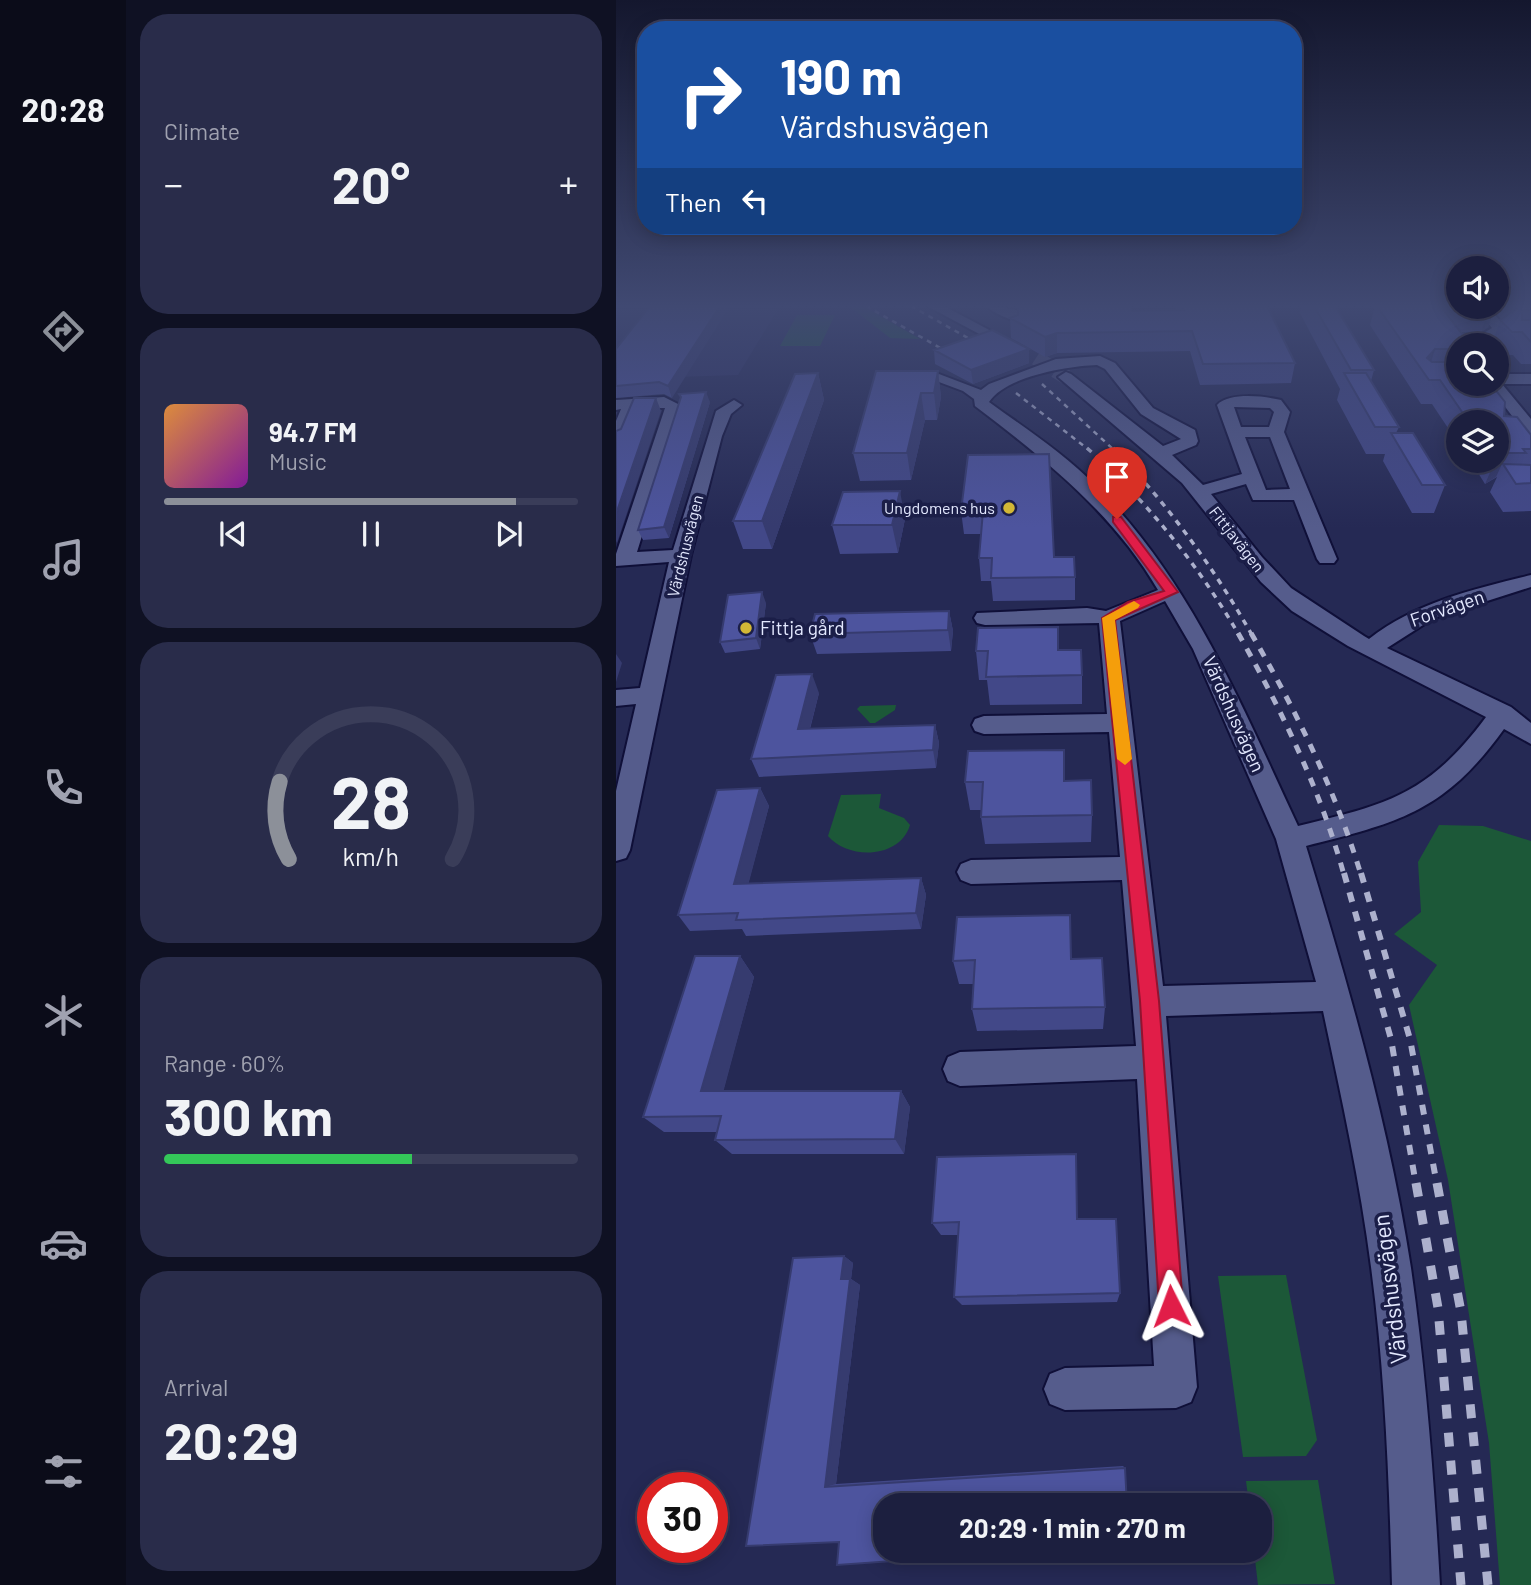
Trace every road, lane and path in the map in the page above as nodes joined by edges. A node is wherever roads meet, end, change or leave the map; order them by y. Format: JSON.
{"nodes":[{"id":1,"x":942,"y":380,"type":"edge"},
{"id":2,"x":1036,"y":380,"type":"edge"},
{"id":3,"x":1070,"y":380,"type":"tunnel mouth"},
{"id":4,"x":1121,"y":380,"type":"edge"},
{"id":5,"x":1506,"y":396,"type":"edge"},
{"id":6,"x":982,"y":398,"type":"junction"},
{"id":7,"x":623,"y":405,"type":"edge"},
{"id":8,"x":734,"y":405,"type":"dead end"},
{"id":9,"x":1531,"y":431,"type":"edge"},
{"id":10,"x":1236,"y":432,"type":"junction"},
{"id":11,"x":1276,"y":432,"type":"junction"},
{"id":12,"x":1510,"y":433,"type":"edge"},
{"id":13,"x":616,"y":440,"type":"edge"},
{"id":14,"x":1159,"y":454,"type":"junction"},
{"id":15,"x":1252,"y":477,"type":"junction"},
{"id":16,"x":1199,"y":492,"type":"junction"},
{"id":17,"x":1301,"y":494,"type":"junction"},
{"id":18,"x":681,"y":555,"type":"junction"},
{"id":19,"x":621,"y":559,"type":"edge"},
{"id":20,"x":1327,"y":559,"type":"dead end"},
{"id":21,"x":1531,"y":581,"type":"edge"},
{"id":22,"x":1172,"y":592,"type":"junction"},
{"id":23,"x":985,"y":618,"type":"dead end"},
{"id":24,"x":1109,"y":618,"type":"junction"},
{"id":25,"x":1371,"y":649,"type":"junction"},
{"id":26,"x":649,"y":695,"type":"junction"},
{"id":27,"x":616,"y":698,"type":"edge"},
{"id":28,"x":1502,"y":713,"type":"junction"},
{"id":29,"x":1531,"y":718,"type":"edge"},
{"id":30,"x":1121,"y":723,"type":"junction"},
{"id":31,"x":984,"y":725,"type":"dead end"},
{"id":32,"x":1531,"y":735,"type":"edge"},
{"id":33,"x":1290,"y":839,"type":"junction"},
{"id":34,"x":616,"y":850,"type":"edge"},
{"id":35,"x":1135,"y":868,"type":"junction"},
{"id":36,"x":971,"y":872,"type":"dead end"},
{"id":37,"x":1336,"y":996,"type":"junction"},
{"id":38,"x":1149,"y":1001,"type":"junction"},
{"id":39,"x":1154,"y":1062,"type":"junction"},
{"id":40,"x":960,"y":1069,"type":"dead end"},
{"id":41,"x":1065,"y":1389,"type":"dead end"},
{"id":42,"x":1416,"y":1585,"type":"edge"}],
"edges":[{"from":1,"to":6,"type":"street","name":"Värdshusvägen"},
{"from":2,"to":6,"type":"street"},
{"from":3,"to":14,"type":"street","name":"Fittjavägen"},
{"from":4,"to":14,"type":"street"},
{"from":5,"to":9,"type":"street"},
{"from":6,"to":22,"type":"street","name":"Värdshusvägen"},
{"from":7,"to":13,"type":"street"},
{"from":7,"to":19,"type":"street"},
{"from":8,"to":18,"type":"street","name":"Värdshusvägen"},
{"from":9,"to":12,"type":"street"},
{"from":10,"to":11,"type":"street"},
{"from":10,"to":11,"type":"street"},
{"from":10,"to":15,"type":"street"},
{"from":11,"to":17,"type":"street"},
{"from":14,"to":16,"type":"street","name":"Fittjavägen"},
{"from":15,"to":16,"type":"street"},
{"from":15,"to":17,"type":"street"},
{"from":16,"to":25,"type":"street","name":"Fittjavägen"},
{"from":17,"to":20,"type":"street"},
{"from":18,"to":19,"type":"street"},
{"from":18,"to":26,"type":"street","name":"Värdshusvägen"},
{"from":21,"to":25,"type":"street","name":"Forvägen"},
{"from":22,"to":24,"type":"street"},
{"from":22,"to":33,"type":"street","name":"Värdshusvägen"},
{"from":23,"to":24,"type":"street"},
{"from":24,"to":30,"type":"street"},
{"from":25,"to":28,"type":"street","name":"Fittjavägen"},
{"from":26,"to":27,"type":"street"},
{"from":26,"to":34,"type":"street","name":"Värdshusvägen"},
{"from":28,"to":29,"type":"street","name":"Fittjavägen"},
{"from":28,"to":32,"type":"street","name":"Fittjavägen"},
{"from":28,"to":33,"type":"street"},
{"from":30,"to":31,"type":"street"},
{"from":30,"to":35,"type":"street"},
{"from":33,"to":37,"type":"street","name":"Värdshusvägen"},
{"from":35,"to":36,"type":"street"},
{"from":35,"to":38,"type":"street"},
{"from":37,"to":38,"type":"street"},
{"from":37,"to":42,"type":"street","name":"Värdshusvägen"},
{"from":38,"to":39,"type":"street"},
{"from":39,"to":40,"type":"street"},
{"from":39,"to":41,"type":"street"}]}
